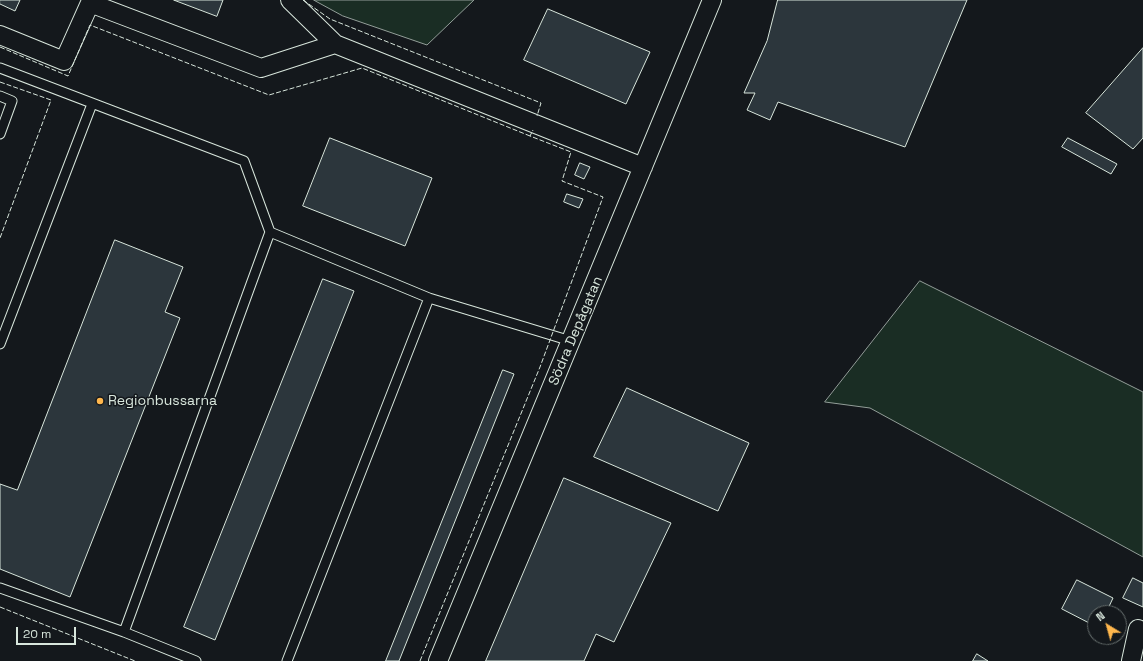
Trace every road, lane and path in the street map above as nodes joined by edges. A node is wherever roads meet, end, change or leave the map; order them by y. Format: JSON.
{"nodes":[{"id":1,"x":290,"y":0,"type":"edge"},
{"id":2,"x":712,"y":0,"type":"edge"},
{"id":3,"x":91,"y":2,"type":"edge"},
{"id":4,"x":0,"y":35,"type":"edge"},
{"id":5,"x":335,"y":44,"type":"junction"},
{"id":6,"x":0,"y":68,"type":"edge"},
{"id":7,"x":0,"y":96,"type":"edge"},
{"id":8,"x":92,"y":104,"type":"junction"},
{"id":9,"x":0,"y":134,"type":"edge"},
{"id":10,"x":643,"y":167,"type":"junction"},
{"id":11,"x":270,"y":232,"type":"junction"},
{"id":12,"x":429,"y":298,"type":"junction"},
{"id":13,"x":571,"y":341,"type":"junction"},
{"id":14,"x":0,"y":344,"type":"edge"},
{"id":15,"x":0,"y":588,"type":"edge"},
{"id":16,"x":1138,"y":629,"type":"dead end"},
{"id":17,"x":124,"y":632,"type":"junction"},
{"id":18,"x":196,"y":661,"type":"edge"},
{"id":19,"x":287,"y":661,"type":"edge"},
{"id":20,"x":438,"y":661,"type":"edge"},
{"id":21,"x":1132,"y":661,"type":"edge"}],
"edges":[{"from":1,"to":5,"type":"street"},
{"from":2,"to":10,"type":"street","name":"Södra Depågatan"},
{"from":3,"to":4,"type":"street"},
{"from":3,"to":5,"type":"street"},
{"from":5,"to":10,"type":"street"},
{"from":6,"to":8,"type":"lane"},
{"from":7,"to":9,"type":"lane"},
{"from":8,"to":11,"type":"lane"},
{"from":8,"to":14,"type":"lane"},
{"from":10,"to":13,"type":"street","name":"Södra Depågatan"},
{"from":11,"to":12,"type":"lane"},
{"from":11,"to":17,"type":"lane"},
{"from":12,"to":13,"type":"lane"},
{"from":12,"to":19,"type":"lane"},
{"from":13,"to":20,"type":"street","name":"Södra Depågatan"},
{"from":15,"to":17,"type":"lane"},
{"from":16,"to":21,"type":"street"},
{"from":17,"to":18,"type":"lane"}]}
